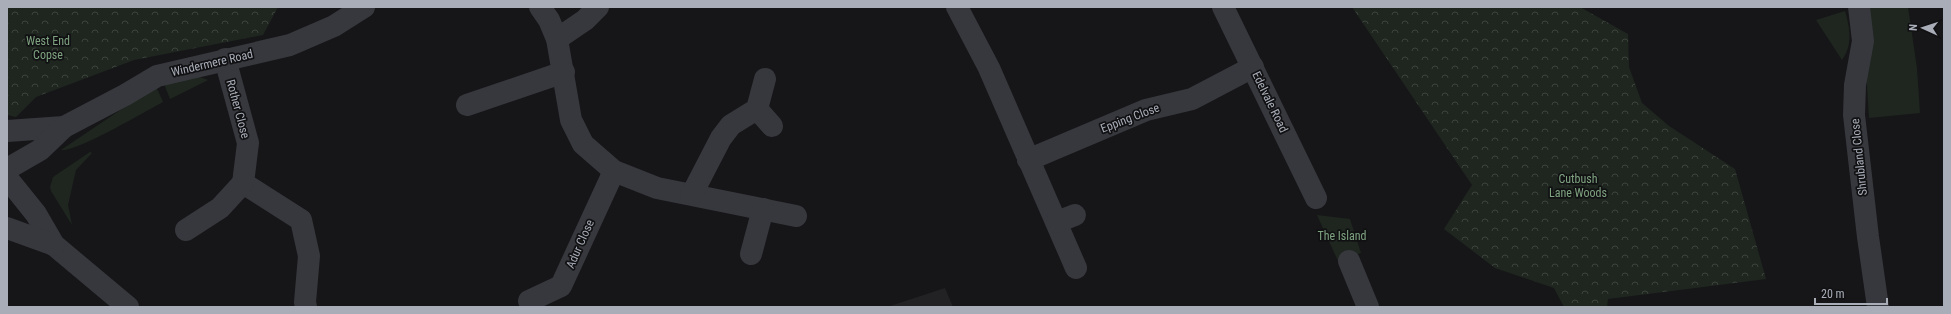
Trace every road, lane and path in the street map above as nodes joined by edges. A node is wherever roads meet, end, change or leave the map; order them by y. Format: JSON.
{"nodes":[{"id":1,"x":364,"y":7,"type":"edge"},
{"id":2,"x":540,"y":7,"type":"edge"},
{"id":3,"x":598,"y":7,"type":"edge"},
{"id":4,"x":957,"y":7,"type":"edge"},
{"id":5,"x":1223,"y":7,"type":"edge"},
{"id":6,"x":1859,"y":7,"type":"edge"},
{"id":7,"x":558,"y":39,"type":"junction"},
{"id":8,"x":224,"y":59,"type":"junction"},
{"id":9,"x":1253,"y":67,"type":"junction"},
{"id":10,"x":564,"y":72,"type":"junction"},
{"id":11,"x":765,"y":79,"type":"dead end"},
{"id":12,"x":467,"y":105,"type":"dead end"},
{"id":13,"x":757,"y":109,"type":"junction"},
{"id":14,"x":772,"y":126,"type":"dead end"},
{"id":15,"x":64,"y":127,"type":"junction"},
{"id":16,"x":7,"y":131,"type":"edge"},
{"id":17,"x":1028,"y":160,"type":"junction"},
{"id":18,"x":7,"y":169,"type":"edge"},
{"id":19,"x":614,"y":171,"type":"junction"},
{"id":20,"x":7,"y":178,"type":"edge"},
{"id":21,"x":243,"y":183,"type":"junction"},
{"id":22,"x":692,"y":194,"type":"junction"},
{"id":23,"x":1316,"y":198,"type":"dead end"},
{"id":24,"x":763,"y":209,"type":"junction"},
{"id":25,"x":796,"y":216,"type":"dead end"},
{"id":26,"x":7,"y":228,"type":"edge"},
{"id":27,"x":186,"y":230,"type":"dead end"},
{"id":28,"x":54,"y":245,"type":"junction"},
{"id":29,"x":751,"y":254,"type":"dead end"},
{"id":30,"x":1349,"y":261,"type":"dead end"},
{"id":31,"x":1076,"y":268,"type":"dead end"},
{"id":32,"x":529,"y":301,"type":"dead end"},
{"id":33,"x":128,"y":307,"type":"edge"},
{"id":34,"x":306,"y":307,"type":"edge"},
{"id":35,"x":1368,"y":307,"type":"edge"},
{"id":36,"x":1878,"y":307,"type":"edge"}],
"edges":[{"from":1,"to":8,"type":"street","name":"Windermere Road"},
{"from":2,"to":7,"type":"street"},
{"from":3,"to":7,"type":"street"},
{"from":4,"to":17,"type":"street"},
{"from":5,"to":9,"type":"street","name":"Edelvale Road"},
{"from":6,"to":36,"type":"street","name":"Shrubland Close"},
{"from":7,"to":10,"type":"street"},
{"from":8,"to":15,"type":"street","name":"Windermere Road"},
{"from":8,"to":21,"type":"street","name":"Rother Close"},
{"from":9,"to":17,"type":"street","name":"Epping Close"},
{"from":9,"to":23,"type":"street","name":"Edelvale Road"},
{"from":10,"to":12,"type":"street"},
{"from":10,"to":19,"type":"street"},
{"from":11,"to":13,"type":"street"},
{"from":13,"to":14,"type":"street"},
{"from":13,"to":22,"type":"street"},
{"from":15,"to":16,"type":"street","name":"Windermere Road"},
{"from":15,"to":18,"type":"street","name":"Windermere Road"},
{"from":17,"to":31,"type":"street"},
{"from":19,"to":22,"type":"street"},
{"from":19,"to":32,"type":"street","name":"Adur Close"},
{"from":20,"to":28,"type":"street"},
{"from":21,"to":27,"type":"street"},
{"from":21,"to":34,"type":"street"},
{"from":22,"to":24,"type":"street"},
{"from":24,"to":25,"type":"street"},
{"from":24,"to":29,"type":"street"},
{"from":26,"to":28,"type":"street"},
{"from":28,"to":33,"type":"street"},
{"from":30,"to":35,"type":"street"}]}
